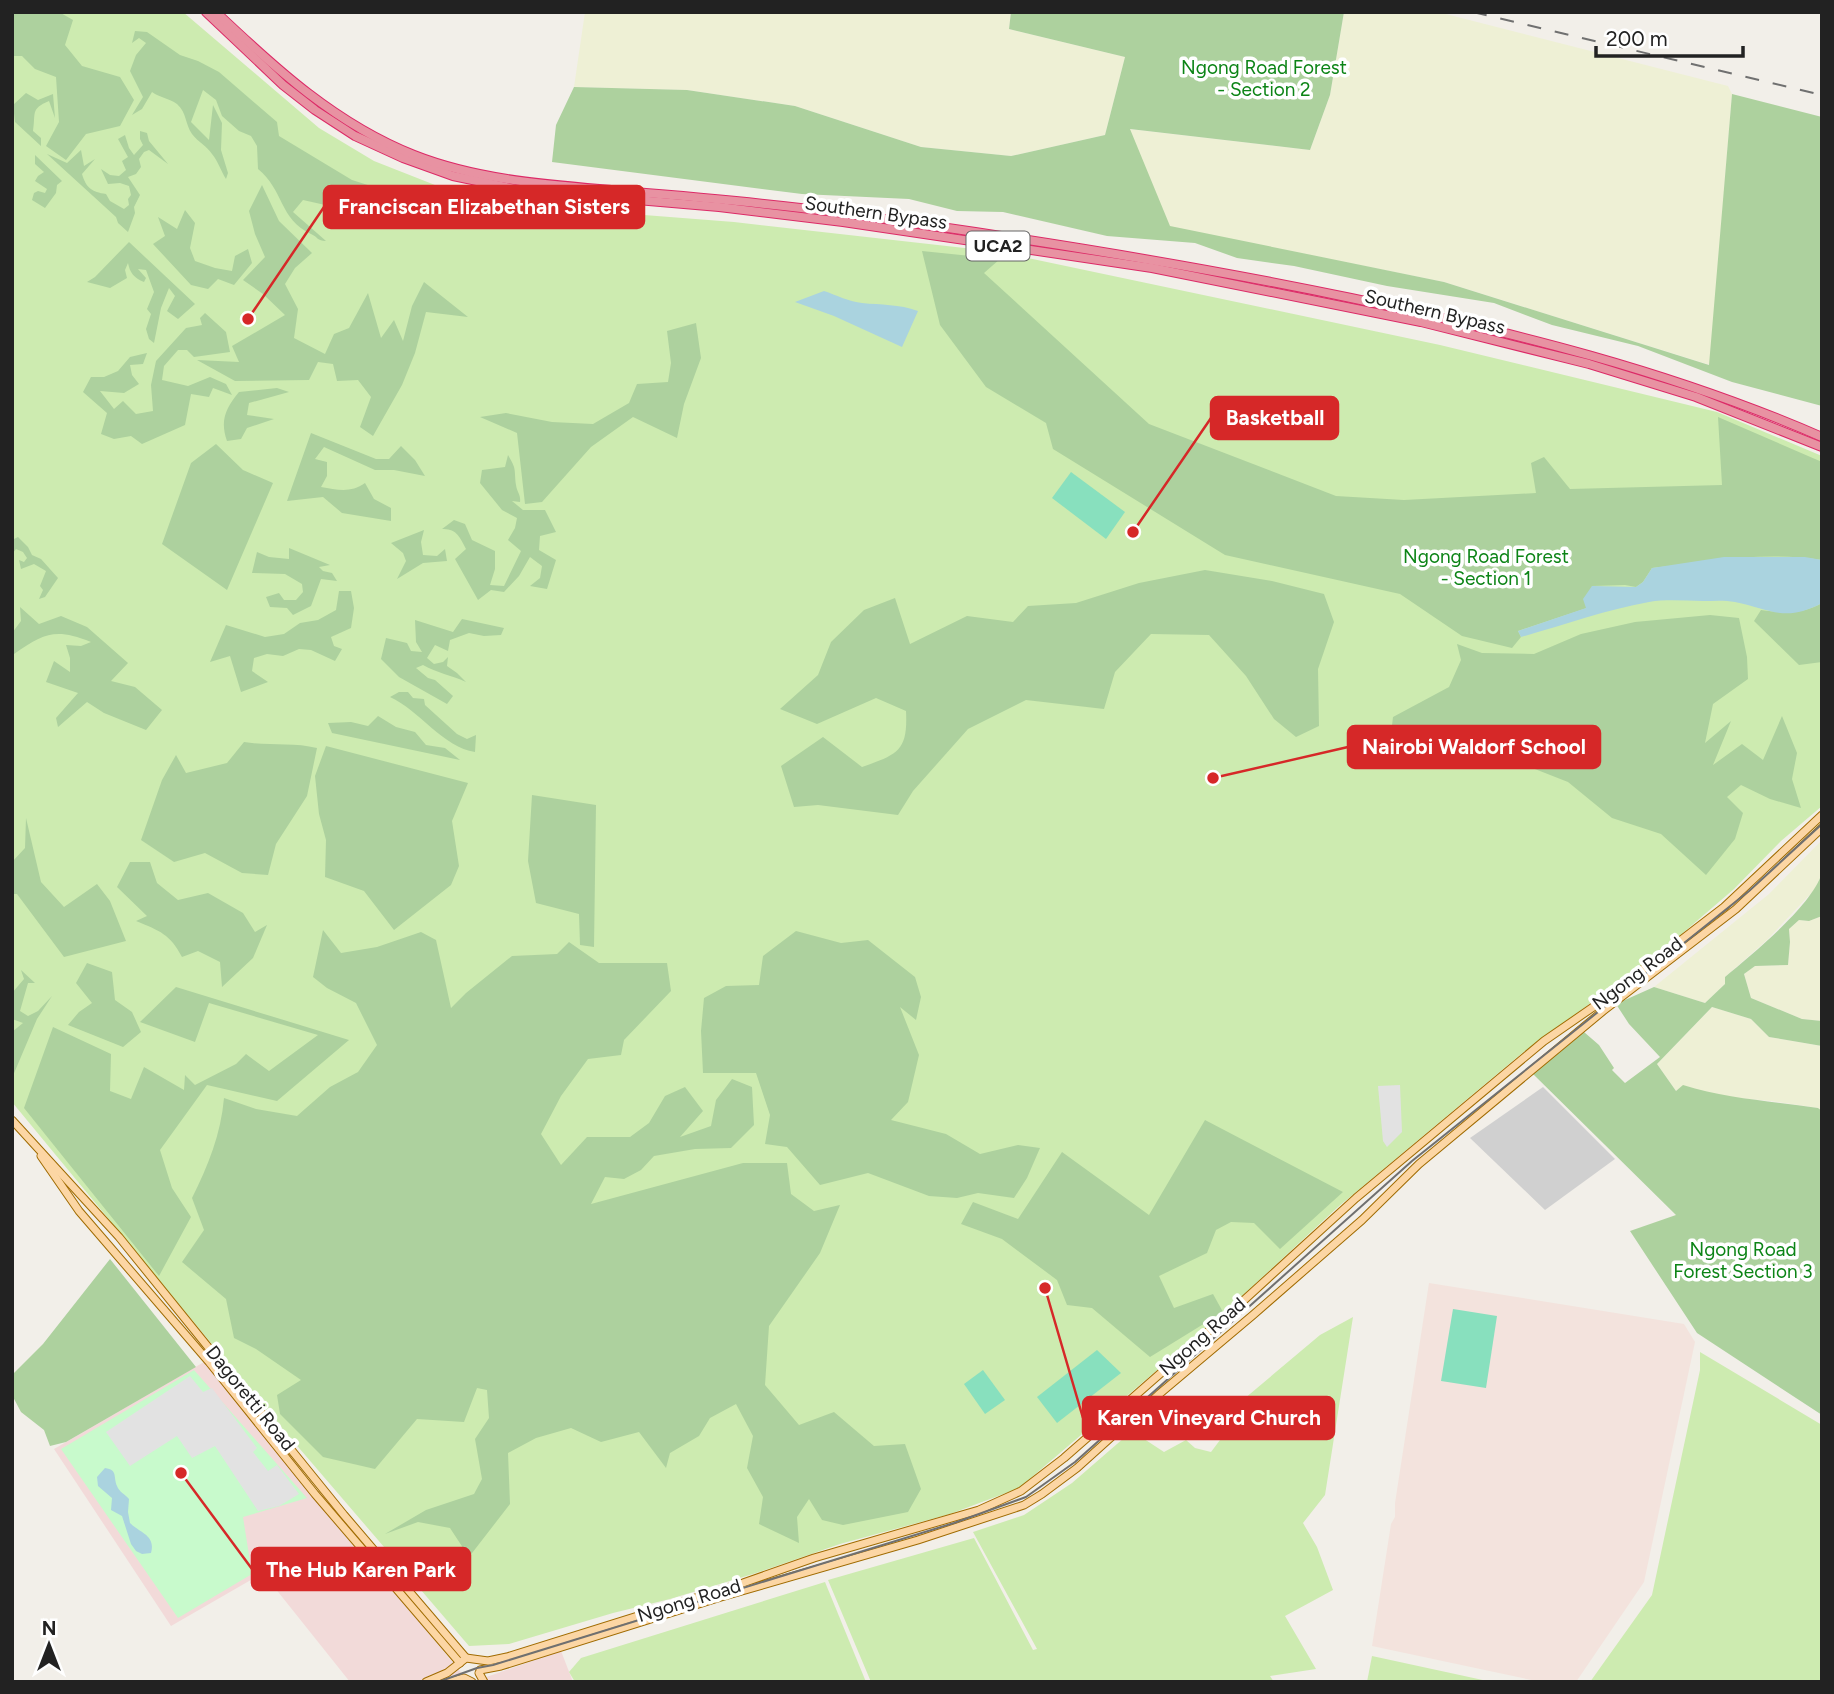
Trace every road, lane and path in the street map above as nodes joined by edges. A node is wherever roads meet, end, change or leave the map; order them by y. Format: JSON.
{"nodes":[{"id":1,"x":206,"y":12,"type":"edge"},
{"id":2,"x":216,"y":12,"type":"edge"},
{"id":3,"x":1822,"y":437,"type":"edge"},
{"id":4,"x":1822,"y":447,"type":"edge"},
{"id":5,"x":1822,"y":815,"type":"edge"},
{"id":6,"x":1822,"y":828,"type":"edge"},
{"id":7,"x":1514,"y":1066,"type":"junction"},
{"id":8,"x":1525,"y":1075,"type":"junction"},
{"id":9,"x":12,"y":1120,"type":"edge"},
{"id":10,"x":30,"y":1141,"type":"junction"},
{"id":11,"x":95,"y":1208,"type":"junction"},
{"id":12,"x":84,"y":1216,"type":"junction"},
{"id":13,"x":1105,"y":1420,"type":"junction"},
{"id":14,"x":1118,"y":1431,"type":"junction"},
{"id":15,"x":1076,"y":1446,"type":"junction"},
{"id":16,"x":1089,"y":1457,"type":"junction"},
{"id":17,"x":477,"y":1661,"type":"junction"},
{"id":18,"x":462,"y":1662,"type":"junction"},
{"id":19,"x":480,"y":1672,"type":"junction"},
{"id":20,"x":469,"y":1680,"type":"edge"},
{"id":21,"x":426,"y":1682,"type":"edge"},
{"id":22,"x":449,"y":1682,"type":"edge"},
{"id":23,"x":484,"y":1682,"type":"edge"}],
"edges":[{"from":1,"to":4,"type":"highway","name":"Southern Bypass","number":"UCA2"},
{"from":2,"to":3,"type":"highway","name":"Southern Bypass","number":"UCA2"},
{"from":5,"to":7,"type":"main road","name":"Ngong Road"},
{"from":6,"to":8,"type":"main road","name":"Ngong Road"},
{"from":7,"to":8,"type":"main road"},
{"from":7,"to":13,"type":"main road","name":"Ngong Road"},
{"from":8,"to":14,"type":"main road","name":"Ngong Road"},
{"from":9,"to":10,"type":"main road","name":"Dagoretti Road"},
{"from":10,"to":11,"type":"main road","name":"Dagoretti Road"},
{"from":10,"to":12,"type":"main road","name":"Dagoretti Road"},
{"from":11,"to":12,"type":"main road"},
{"from":11,"to":18,"type":"main road","name":"Dagoretti Road"},
{"from":12,"to":18,"type":"main road","name":"Dagoretti Road"},
{"from":13,"to":14,"type":"main road"},
{"from":13,"to":15,"type":"main road","name":"Ngong Road"},
{"from":14,"to":16,"type":"main road","name":"Ngong Road"},
{"from":15,"to":16,"type":"main road"},
{"from":15,"to":17,"type":"main road","name":"Ngong Road"},
{"from":16,"to":19,"type":"main road","name":"Ngong Road"},
{"from":17,"to":18,"type":"main road"},
{"from":17,"to":19,"type":"main road"},
{"from":18,"to":20,"type":"main road"},
{"from":18,"to":21,"type":"main road"},
{"from":19,"to":20,"type":"main road"},
{"from":19,"to":23,"type":"main road"},
{"from":20,"to":22,"type":"main road"}]}
